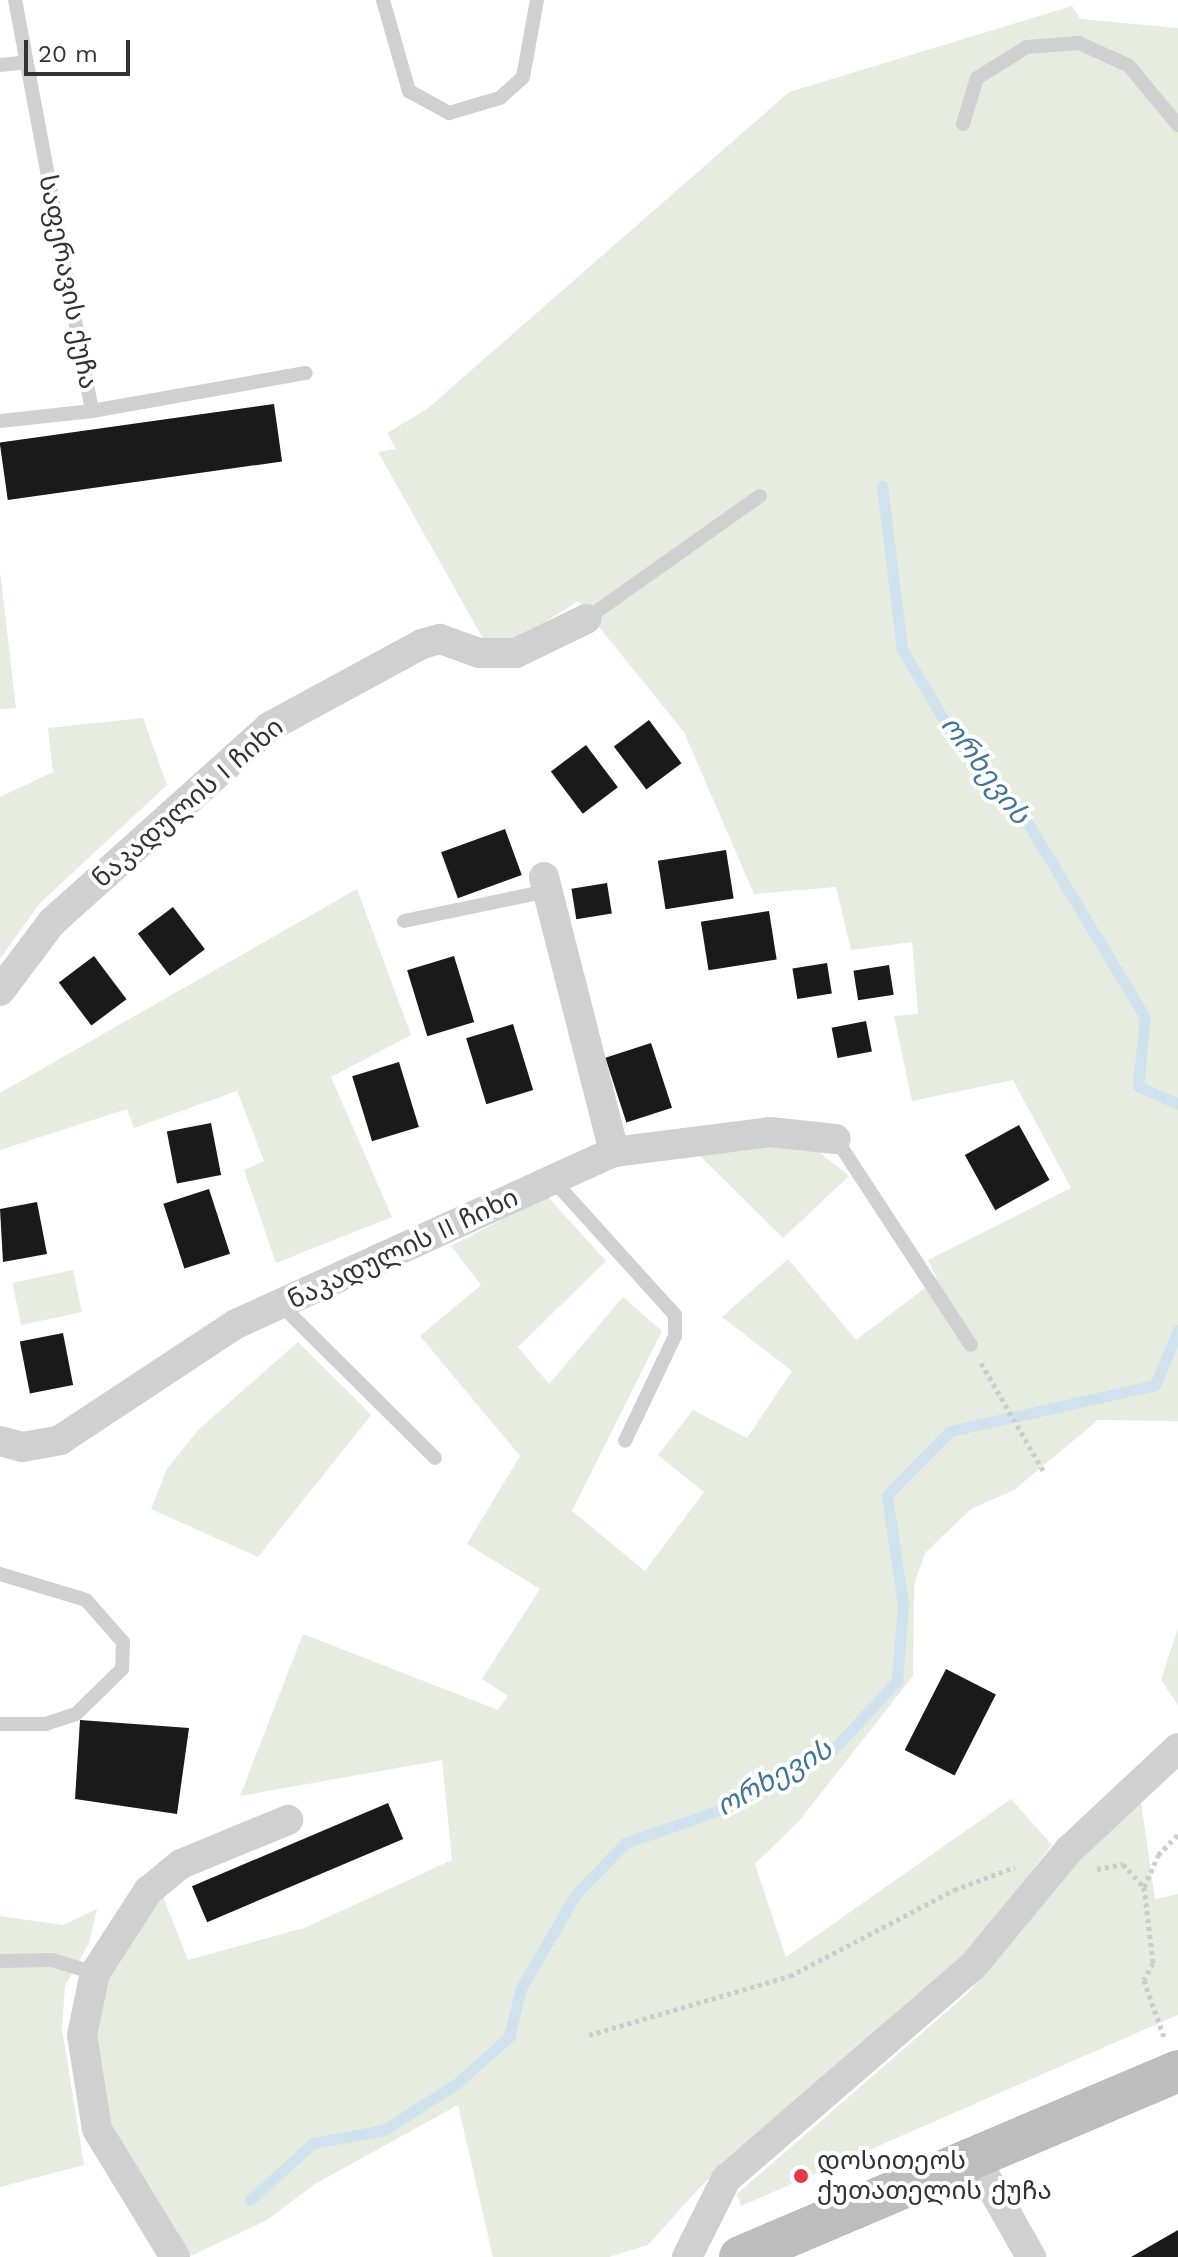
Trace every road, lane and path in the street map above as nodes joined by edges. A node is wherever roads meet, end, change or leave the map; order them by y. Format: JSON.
{"nodes":[{"id":1,"x":15,"y":0,"type":"edge"},
{"id":2,"x":383,"y":0,"type":"edge"},
{"id":3,"x":537,"y":0,"type":"edge"},
{"id":4,"x":27,"y":62,"type":"junction"},
{"id":5,"x":0,"y":65,"type":"edge"},
{"id":6,"x":963,"y":124,"type":"dead end"},
{"id":7,"x":1178,"y":125,"type":"edge"},
{"id":8,"x":306,"y":373,"type":"dead end"},
{"id":9,"x":92,"y":411,"type":"junction"},
{"id":10,"x":0,"y":421,"type":"edge"},
{"id":11,"x":760,"y":496,"type":"dead end"},
{"id":12,"x":586,"y":619,"type":"joint"},
{"id":13,"x":545,"y":884,"type":"joint"},
{"id":14,"x":404,"y":921,"type":"dead end"},
{"id":15,"x":0,"y":991,"type":"edge"},
{"id":16,"x":836,"y":1139,"type":"joint"},
{"id":17,"x":614,"y":1152,"type":"junction"},
{"id":18,"x":553,"y":1179,"type":"junction"},
{"id":19,"x":281,"y":1305,"type":"junction"},
{"id":20,"x":971,"y":1345,"type":"joint"},
{"id":21,"x":0,"y":1441,"type":"edge"},
{"id":22,"x":625,"y":1441,"type":"dead end"},
{"id":23,"x":435,"y":1458,"type":"dead end"},
{"id":24,"x":1044,"y":1472,"type":"dead end"},
{"id":25,"x":0,"y":1574,"type":"edge"},
{"id":26,"x":0,"y":1724,"type":"edge"},
{"id":27,"x":1178,"y":1748,"type":"edge"},
{"id":28,"x":288,"y":1820,"type":"dead end"},
{"id":29,"x":1178,"y":1834,"type":"edge"},
{"id":30,"x":1055,"y":1868,"type":"junction"},
{"id":31,"x":1144,"y":1887,"type":"junction"},
{"id":32,"x":0,"y":1961,"type":"edge"},
{"id":33,"x":95,"y":1973,"type":"junction"},
{"id":34,"x":589,"y":2035,"type":"dead end"},
{"id":35,"x":1177,"y":2073,"type":"edge"},
{"id":36,"x":976,"y":2160,"type":"junction"},
{"id":37,"x":175,"y":2257,"type":"edge"},
{"id":38,"x":687,"y":2257,"type":"edge"},
{"id":39,"x":740,"y":2257,"type":"edge"},
{"id":40,"x":1031,"y":2257,"type":"edge"}],
"edges":[{"from":1,"to":4,"type":"lane","name":"საფერავის ქუჩა"},
{"from":2,"to":3,"type":"lane"},
{"from":4,"to":5,"type":"lane"},
{"from":4,"to":9,"type":"lane","name":"საფერავის ქუჩა"},
{"from":6,"to":7,"type":"lane"},
{"from":8,"to":9,"type":"lane"},
{"from":9,"to":10,"type":"lane","name":"საფერავის ქუჩა"},
{"from":11,"to":12,"type":"lane"},
{"from":12,"to":15,"type":"street","name":"ნაკადულის I ჩიხი"},
{"from":13,"to":14,"type":"lane"},
{"from":13,"to":17,"type":"street"},
{"from":16,"to":17,"type":"street","name":"ნაკადულის II ჩიხი"},
{"from":16,"to":20,"type":"lane"},
{"from":17,"to":18,"type":"street","name":"ნაკადულის II ჩიხი"},
{"from":18,"to":19,"type":"street","name":"ნაკადულის II ჩიხი"},
{"from":18,"to":22,"type":"lane"},
{"from":19,"to":21,"type":"street","name":"ნაკადულის II ჩიხი"},
{"from":19,"to":23,"type":"lane"},
{"from":20,"to":24,"type":"path"},
{"from":25,"to":26,"type":"lane"},
{"from":27,"to":30,"type":"street"},
{"from":28,"to":33,"type":"street"},
{"from":29,"to":31,"type":"path"},
{"from":30,"to":31,"type":"path"},
{"from":30,"to":34,"type":"path"},
{"from":30,"to":38,"type":"street"},
{"from":31,"to":35,"type":"path"},
{"from":32,"to":33,"type":"lane"},
{"from":33,"to":37,"type":"street"},
{"from":35,"to":36,"type":"street"},
{"from":36,"to":39,"type":"street"},
{"from":36,"to":40,"type":"street"}]}
